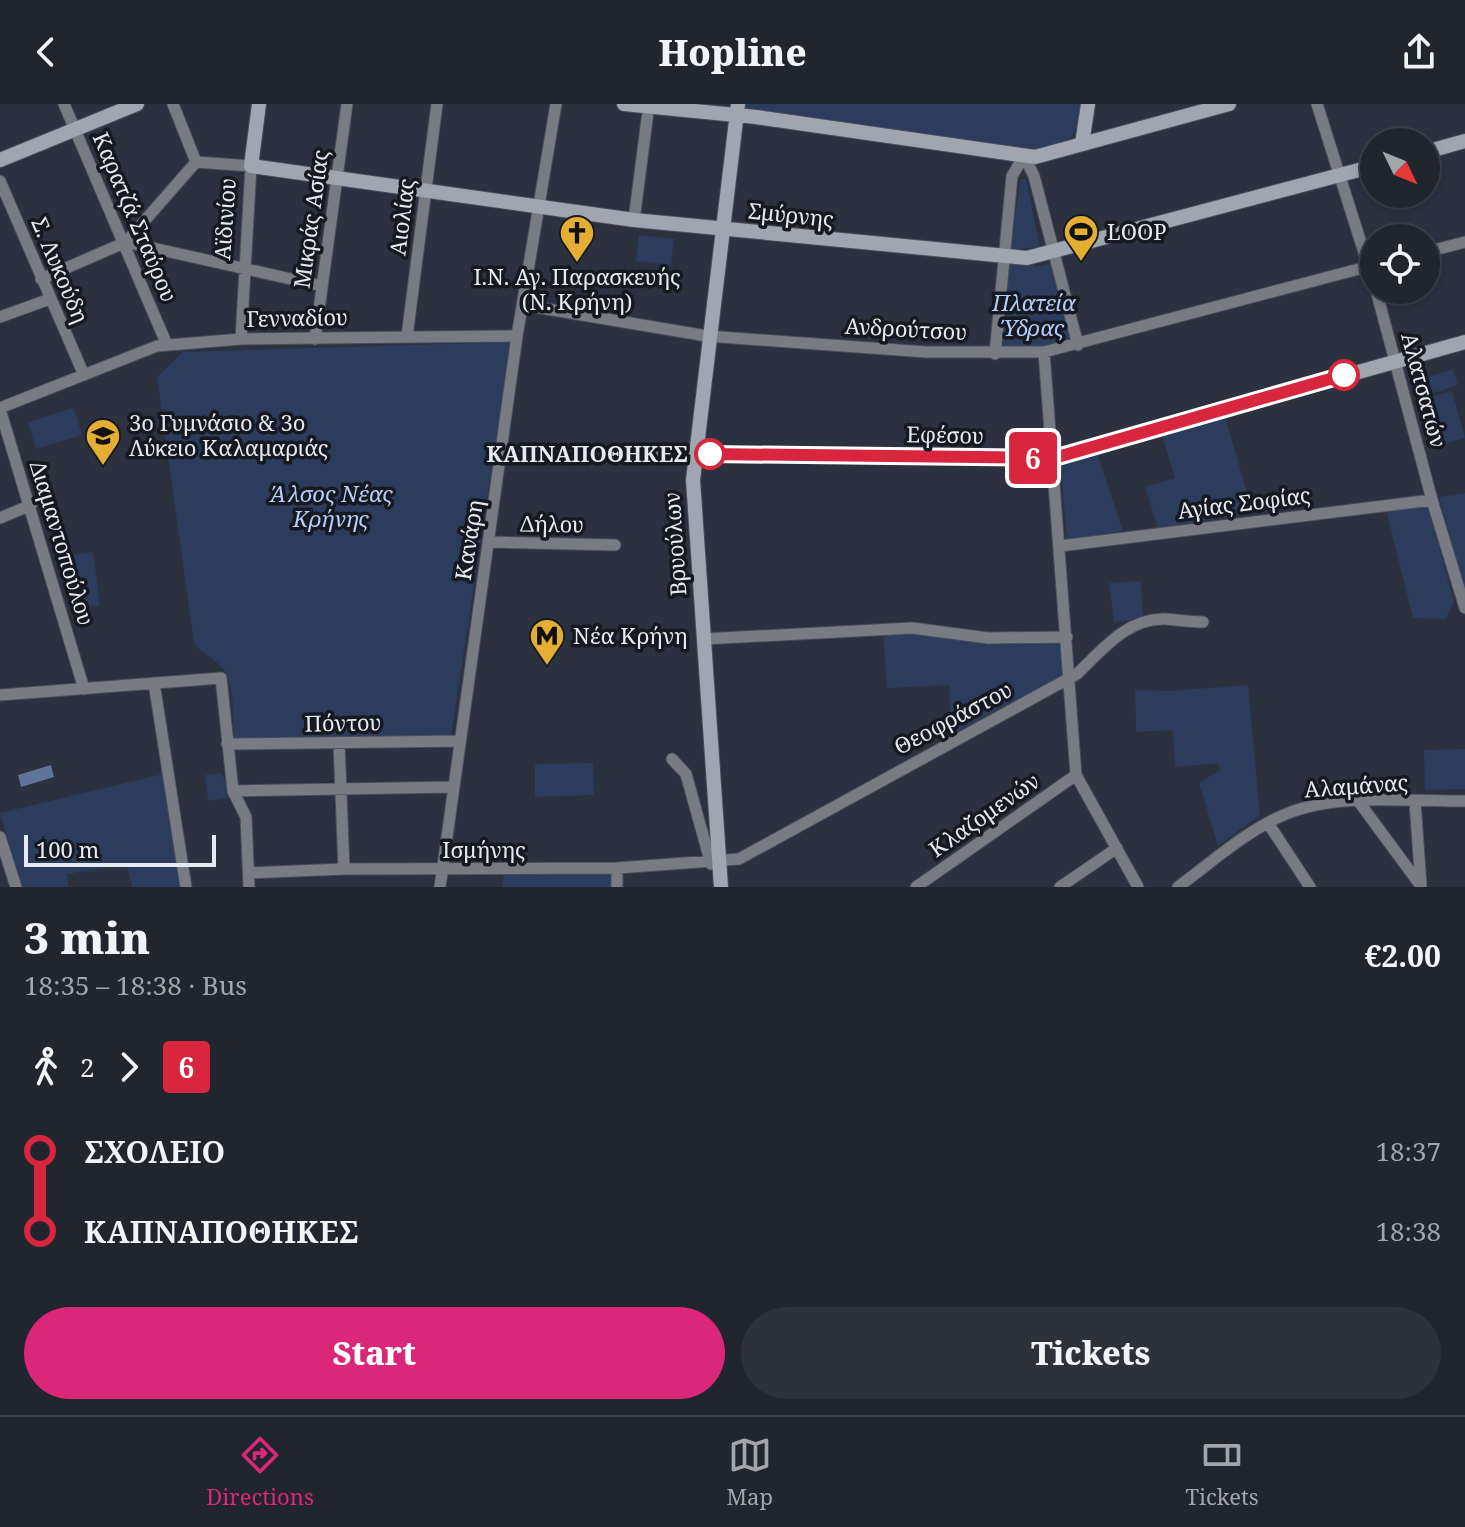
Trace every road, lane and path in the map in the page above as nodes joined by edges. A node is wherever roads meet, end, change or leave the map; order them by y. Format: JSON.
{"nodes":[{"id":1,"x":64,"y":104,"type":"edge"},
{"id":2,"x":137,"y":104,"type":"edge"},
{"id":3,"x":173,"y":104,"type":"edge"},
{"id":4,"x":259,"y":104,"type":"edge"},
{"id":5,"x":347,"y":104,"type":"edge"},
{"id":6,"x":437,"y":104,"type":"edge"},
{"id":7,"x":556,"y":104,"type":"edge"},
{"id":8,"x":624,"y":104,"type":"edge"},
{"id":9,"x":1088,"y":104,"type":"edge"},
{"id":10,"x":1229,"y":104,"type":"edge"},
{"id":11,"x":1317,"y":104,"type":"edge"},
{"id":12,"x":648,"y":106,"type":"edge"},
{"id":13,"x":737,"y":110,"type":"edge"},
{"id":14,"x":76,"y":130,"type":"junction"},
{"id":15,"x":1465,"y":141,"type":"edge"},
{"id":16,"x":1082,"y":144,"type":"junction"},
{"id":17,"x":1440,"y":148,"type":"edge"},
{"id":18,"x":1024,"y":156,"type":"junction"},
{"id":19,"x":0,"y":160,"type":"edge"},
{"id":20,"x":196,"y":162,"type":"junction"},
{"id":21,"x":251,"y":166,"type":"junction"},
{"id":22,"x":1360,"y":169,"type":"edge"},
{"id":23,"x":1340,"y":174,"type":"junction"},
{"id":24,"x":337,"y":178,"type":"junction"},
{"id":25,"x":0,"y":181,"type":"edge"},
{"id":26,"x":425,"y":190,"type":"junction"},
{"id":27,"x":539,"y":208,"type":"junction"},
{"id":28,"x":634,"y":220,"type":"junction"},
{"id":29,"x":722,"y":230,"type":"junction"},
{"id":30,"x":1360,"y":232,"type":"edge"},
{"id":31,"x":126,"y":242,"type":"junction"},
{"id":32,"x":1465,"y":242,"type":"edge"},
{"id":33,"x":1440,"y":248,"type":"edge"},
{"id":34,"x":1054,"y":253,"type":"junction"},
{"id":35,"x":1003,"y":256,"type":"junction"},
{"id":36,"x":243,"y":268,"type":"junction"},
{"id":37,"x":1360,"y":269,"type":"edge"},
{"id":38,"x":41,"y":279,"type":"junction"},
{"id":39,"x":322,"y":286,"type":"junction"},
{"id":40,"x":50,"y":299,"type":"junction"},
{"id":41,"x":1380,"y":304,"type":"edge"},
{"id":42,"x":523,"y":305,"type":"junction"},
{"id":43,"x":0,"y":317,"type":"edge"},
{"id":44,"x":407,"y":336,"type":"junction"},
{"id":45,"x":517,"y":336,"type":"junction"},
{"id":46,"x":707,"y":336,"type":"junction"},
{"id":47,"x":241,"y":339,"type":"junction"},
{"id":48,"x":315,"y":339,"type":"junction"},
{"id":49,"x":1465,"y":342,"type":"edge"},
{"id":50,"x":167,"y":345,"type":"junction"},
{"id":51,"x":1078,"y":345,"type":"junction"},
{"id":52,"x":1044,"y":352,"type":"junction"},
{"id":53,"x":995,"y":354,"type":"junction"},
{"id":54,"x":1397,"y":360,"type":"junction"},
{"id":55,"x":84,"y":375,"type":"junction"},
{"id":56,"x":0,"y":409,"type":"edge"},
{"id":57,"x":504,"y":452,"type":"junction"},
{"id":58,"x":695,"y":454,"type":"junction"},
{"id":59,"x":1054,"y":458,"type":"junction"},
{"id":60,"x":1432,"y":500,"type":"junction"},
{"id":61,"x":31,"y":505,"type":"junction"},
{"id":62,"x":0,"y":518,"type":"edge"},
{"id":63,"x":489,"y":542,"type":"junction"},
{"id":64,"x":615,"y":545,"type":"dead end"},
{"id":65,"x":1060,"y":546,"type":"junction"},
{"id":66,"x":1465,"y":608,"type":"edge"},
{"id":67,"x":1203,"y":622,"type":"dead end"},
{"id":68,"x":1067,"y":637,"type":"junction"},
{"id":69,"x":703,"y":639,"type":"junction"},
{"id":70,"x":1068,"y":678,"type":"junction"},
{"id":71,"x":154,"y":683,"type":"junction"},
{"id":72,"x":84,"y":689,"type":"junction"},
{"id":73,"x":0,"y":695,"type":"edge"},
{"id":74,"x":460,"y":741,"type":"junction"},
{"id":75,"x":339,"y":743,"type":"junction"},
{"id":76,"x":227,"y":744,"type":"junction"},
{"id":77,"x":672,"y":759,"type":"dead end"},
{"id":78,"x":1076,"y":775,"type":"junction"},
{"id":79,"x":342,"y":787,"type":"junction"},
{"id":80,"x":453,"y":787,"type":"junction"},
{"id":81,"x":233,"y":791,"type":"junction"},
{"id":82,"x":1465,"y":801,"type":"edge"},
{"id":83,"x":1359,"y":802,"type":"junction"},
{"id":84,"x":1415,"y":802,"type":"junction"},
{"id":85,"x":1268,"y":823,"type":"junction"},
{"id":86,"x":0,"y":837,"type":"edge"},
{"id":87,"x":1117,"y":848,"type":"junction"},
{"id":88,"x":715,"y":864,"type":"junction"},
{"id":89,"x":617,"y":868,"type":"junction"},
{"id":90,"x":344,"y":869,"type":"junction"},
{"id":91,"x":443,"y":870,"type":"junction"},
{"id":92,"x":249,"y":873,"type":"junction"},
{"id":93,"x":16,"y":887,"type":"edge"},
{"id":94,"x":186,"y":887,"type":"edge"},
{"id":95,"x":249,"y":887,"type":"edge"},
{"id":96,"x":440,"y":887,"type":"edge"},
{"id":97,"x":617,"y":887,"type":"edge"},
{"id":98,"x":721,"y":887,"type":"edge"},
{"id":99,"x":916,"y":887,"type":"edge"},
{"id":100,"x":1060,"y":887,"type":"edge"},
{"id":101,"x":1138,"y":887,"type":"edge"},
{"id":102,"x":1178,"y":887,"type":"edge"},
{"id":103,"x":1310,"y":887,"type":"edge"},
{"id":104,"x":1421,"y":887,"type":"edge"}],
"edges":[{"from":1,"to":14,"type":"street","name":"Καρατζά Σταύρου"},
{"from":2,"to":14,"type":"main road"},
{"from":3,"to":20,"type":"street"},
{"from":4,"to":21,"type":"main road","name":"Αϊδινίου"},
{"from":5,"to":24,"type":"street","name":"Μικράς Ασίας"},
{"from":6,"to":26,"type":"street","name":"Αιολίας"},
{"from":7,"to":27,"type":"street","name":"Κανάρη"},
{"from":8,"to":12,"type":"main road"},
{"from":9,"to":16,"type":"main road"},
{"from":10,"to":16,"type":"main road"},
{"from":11,"to":23,"type":"street"},
{"from":12,"to":13,"type":"main road"},
{"from":12,"to":28,"type":"street"},
{"from":13,"to":18,"type":"main road"},
{"from":13,"to":29,"type":"main road","name":"Βρυούλων"},
{"from":14,"to":19,"type":"main road"},
{"from":14,"to":31,"type":"street","name":"Καρατζά Σταύρου"},
{"from":15,"to":17,"type":"main road"},
{"from":16,"to":18,"type":"main road"},
{"from":18,"to":34,"type":"street"},
{"from":18,"to":35,"type":"street"},
{"from":20,"to":21,"type":"street","name":"Σμύρνης"},
{"from":20,"to":31,"type":"street"},
{"from":21,"to":24,"type":"main road","name":"Σμύρνης"},
{"from":21,"to":36,"type":"street","name":"Αϊδινίου"},
{"from":22,"to":23,"type":"main road","name":"Σμύρνης"},
{"from":23,"to":30,"type":"street"},
{"from":23,"to":34,"type":"main road","name":"Σμύρνης"},
{"from":24,"to":26,"type":"main road","name":"Σμύρνης"},
{"from":24,"to":39,"type":"street","name":"Μικράς Ασίας"},
{"from":25,"to":38,"type":"street","name":"Σ. Λυκούδη"},
{"from":26,"to":27,"type":"main road","name":"Σμύρνης"},
{"from":26,"to":44,"type":"street","name":"Αιολίας"},
{"from":27,"to":28,"type":"main road","name":"Σμύρνης"},
{"from":27,"to":42,"type":"street","name":"Κανάρη"},
{"from":28,"to":29,"type":"main road","name":"Σμύρνης"},
{"from":29,"to":35,"type":"main road","name":"Σμύρνης"},
{"from":29,"to":46,"type":"main road","name":"Βρυούλων"},
{"from":31,"to":36,"type":"street"},
{"from":31,"to":38,"type":"street"},
{"from":31,"to":50,"type":"street","name":"Καρατζά Σταύρου"},
{"from":32,"to":33,"type":"street"},
{"from":34,"to":35,"type":"main road","name":"Σμύρνης"},
{"from":34,"to":51,"type":"street"},
{"from":35,"to":53,"type":"street"},
{"from":36,"to":39,"type":"street"},
{"from":36,"to":47,"type":"street","name":"Αϊδινίου"},
{"from":37,"to":51,"type":"street","name":"Ανδρούτσου"},
{"from":38,"to":40,"type":"street","name":"Σ. Λυκούδη"},
{"from":39,"to":48,"type":"street","name":"Μικράς Ασίας"},
{"from":40,"to":43,"type":"street"},
{"from":40,"to":55,"type":"street","name":"Σ. Λυκούδη"},
{"from":41,"to":54,"type":"street","name":"Αλατσατών"},
{"from":42,"to":45,"type":"street","name":"Κανάρη"},
{"from":42,"to":46,"type":"street","name":"Ανδρούτσου"},
{"from":44,"to":45,"type":"street","name":"Γενναδίου"},
{"from":44,"to":48,"type":"street","name":"Γενναδίου"},
{"from":45,"to":57,"type":"street","name":"Κανάρη"},
{"from":46,"to":53,"type":"street","name":"Ανδρούτσου"},
{"from":46,"to":58,"type":"main road","name":"Βρυούλων"},
{"from":47,"to":48,"type":"street","name":"Γενναδίου"},
{"from":47,"to":50,"type":"street","name":"Γενναδίου"},
{"from":49,"to":54,"type":"main road","name":"Εφέσου"},
{"from":50,"to":55,"type":"street","name":"Γενναδίου"},
{"from":51,"to":52,"type":"street","name":"Ανδρούτσου"},
{"from":52,"to":53,"type":"street","name":"Ανδρούτσου"},
{"from":52,"to":59,"type":"street"},
{"from":54,"to":59,"type":"main road","name":"Εφέσου"},
{"from":54,"to":60,"type":"street","name":"Αλατσατών"},
{"from":55,"to":56,"type":"street","name":"Γενναδίου"},
{"from":56,"to":61,"type":"street","name":"Διαμαντοπούλου"},
{"from":57,"to":58,"type":"street","name":"Εφέσου"},
{"from":57,"to":63,"type":"street","name":"Κανάρη"},
{"from":58,"to":59,"type":"main road","name":"Εφέσου"},
{"from":58,"to":69,"type":"main road","name":"Βρυούλων"},
{"from":59,"to":65,"type":"street"},
{"from":60,"to":65,"type":"street","name":"Αγίας Σοφίας"},
{"from":60,"to":66,"type":"street","name":"Αλατσατών"},
{"from":61,"to":62,"type":"street"},
{"from":61,"to":72,"type":"street","name":"Διαμαντοπούλου"},
{"from":63,"to":64,"type":"street","name":"Δήλου"},
{"from":63,"to":74,"type":"street","name":"Κανάρη"},
{"from":65,"to":68,"type":"street"},
{"from":67,"to":70,"type":"street","name":"Θεοφράστου"},
{"from":68,"to":69,"type":"street"},
{"from":68,"to":70,"type":"street"},
{"from":69,"to":88,"type":"main road","name":"Βρυούλων"},
{"from":70,"to":78,"type":"street"},
{"from":70,"to":88,"type":"street","name":"Θεοφράστου"},
{"from":71,"to":72,"type":"street"},
{"from":71,"to":76,"type":"street"},
{"from":71,"to":94,"type":"street"},
{"from":72,"to":73,"type":"street"},
{"from":74,"to":75,"type":"street","name":"Πόντου"},
{"from":74,"to":80,"type":"street","name":"Κανάρη"},
{"from":75,"to":76,"type":"street","name":"Πόντου"},
{"from":75,"to":79,"type":"street"},
{"from":76,"to":81,"type":"street"},
{"from":77,"to":88,"type":"street"},
{"from":78,"to":87,"type":"street"},
{"from":78,"to":99,"type":"street","name":"Κλαζομενών"},
{"from":79,"to":80,"type":"street"},
{"from":79,"to":81,"type":"street"},
{"from":79,"to":90,"type":"street"},
{"from":80,"to":91,"type":"street","name":"Κανάρη"},
{"from":81,"to":92,"type":"street"},
{"from":82,"to":84,"type":"street","name":"Αλαμάνας"},
{"from":83,"to":84,"type":"street","name":"Αλαμάνας"},
{"from":83,"to":85,"type":"street","name":"Αλαμάνας"},
{"from":83,"to":104,"type":"street"},
{"from":84,"to":104,"type":"street"},
{"from":85,"to":102,"type":"street","name":"Αλαμάνας"},
{"from":85,"to":103,"type":"street"},
{"from":86,"to":93,"type":"street"},
{"from":87,"to":100,"type":"street"},
{"from":87,"to":101,"type":"street"},
{"from":88,"to":89,"type":"street","name":"Ισμήνης"},
{"from":88,"to":98,"type":"main road","name":"Βρυούλων"},
{"from":89,"to":91,"type":"street","name":"Ισμήνης"},
{"from":89,"to":97,"type":"street"},
{"from":90,"to":91,"type":"street","name":"Ισμήνης"},
{"from":90,"to":92,"type":"street","name":"Ισμήνης"},
{"from":91,"to":96,"type":"street","name":"Κανάρη"},
{"from":92,"to":95,"type":"street"}]}
